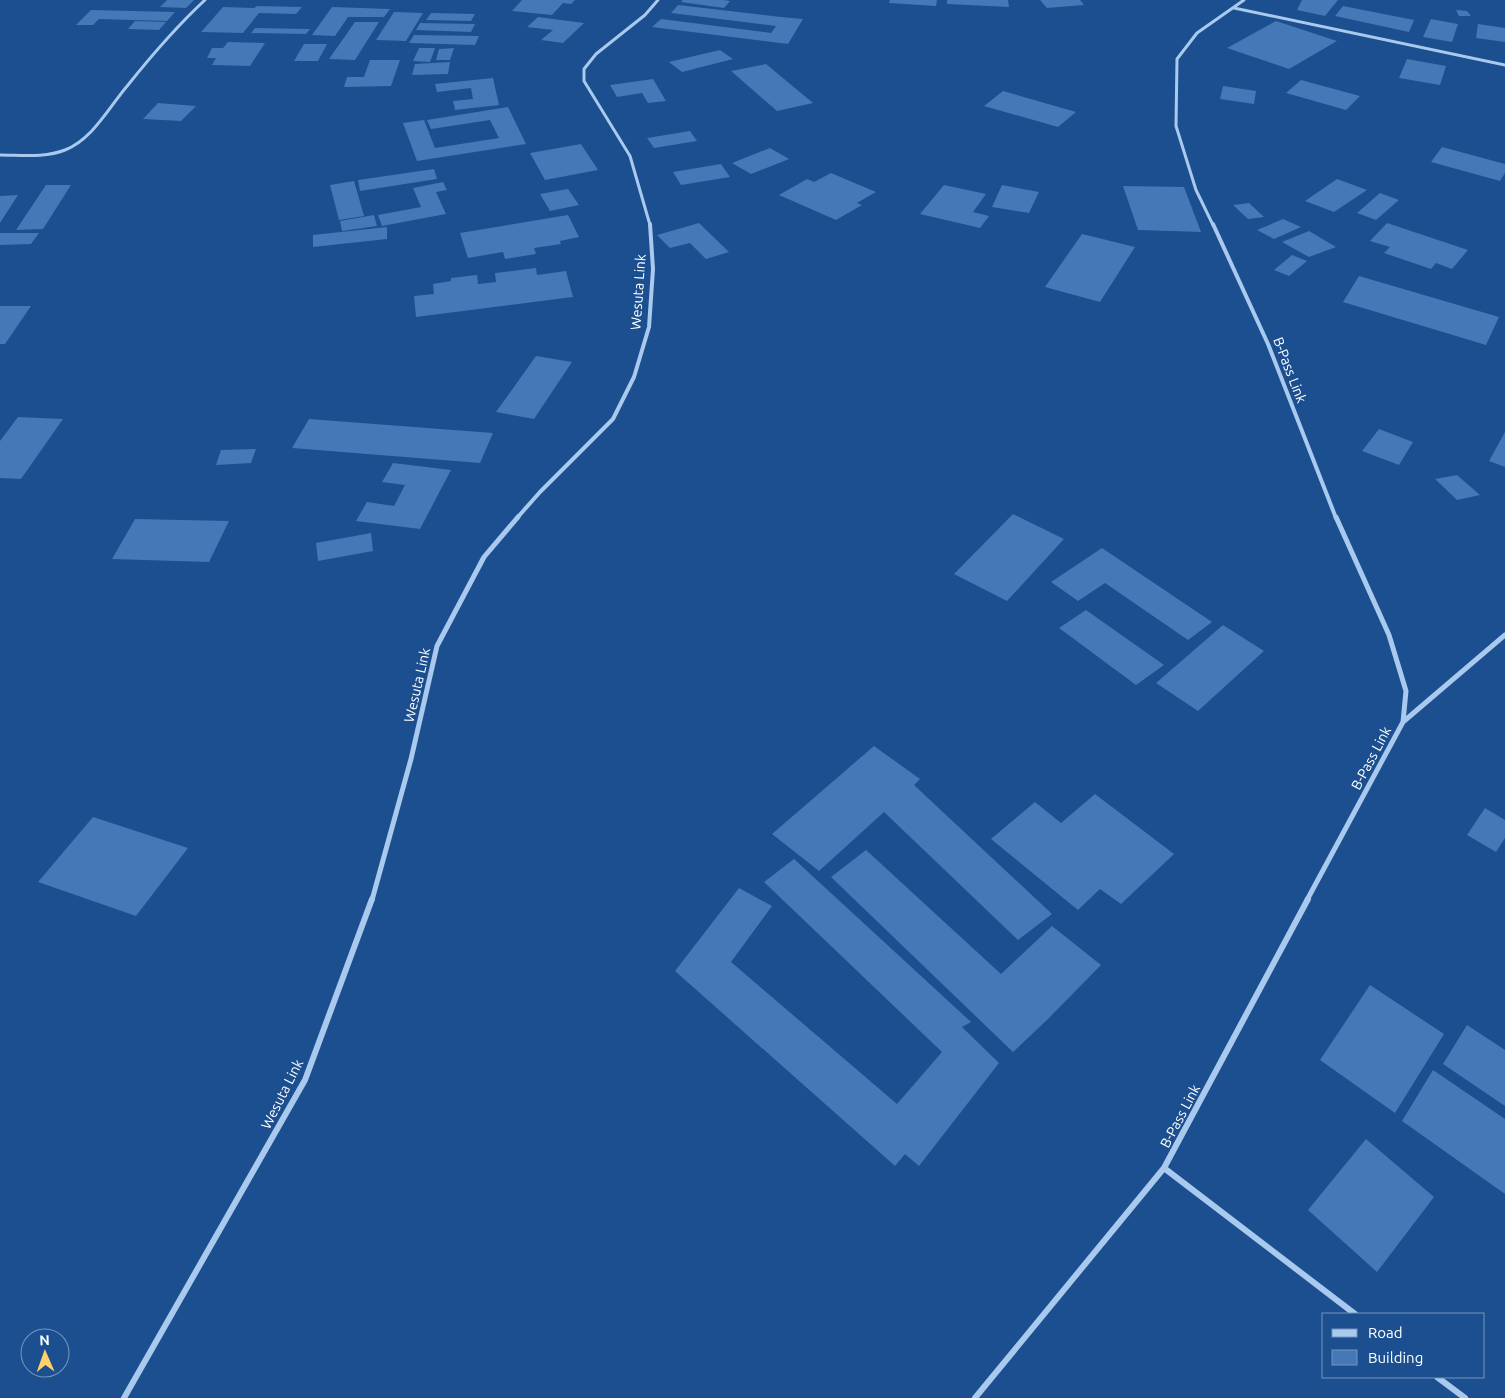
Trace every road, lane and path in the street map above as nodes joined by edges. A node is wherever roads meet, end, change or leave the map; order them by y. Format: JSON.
{"nodes":[{"id":1,"x":205,"y":0,"type":"edge"},
{"id":2,"x":658,"y":0,"type":"edge"},
{"id":3,"x":1244,"y":0,"type":"edge"},
{"id":4,"x":1234,"y":8,"type":"junction"},
{"id":5,"x":1505,"y":65,"type":"edge"},
{"id":6,"x":0,"y":155,"type":"edge"},
{"id":7,"x":1505,"y":635,"type":"edge"},
{"id":8,"x":1403,"y":722,"type":"junction"},
{"id":9,"x":1164,"y":1168,"type":"junction"},
{"id":10,"x":1354,"y":1313,"type":"edge"},
{"id":11,"x":1438,"y":1378,"type":"edge"},
{"id":12,"x":124,"y":1398,"type":"edge"},
{"id":13,"x":975,"y":1398,"type":"edge"},
{"id":14,"x":1465,"y":1398,"type":"edge"}],
"edges":[{"from":1,"to":6,"type":"street"},
{"from":2,"to":12,"type":"street","name":"Wesuta Link"},
{"from":3,"to":4,"type":"street","name":"B-Pass Link"},
{"from":4,"to":5,"type":"street"},
{"from":4,"to":8,"type":"street","name":"B-Pass Link"},
{"from":7,"to":8,"type":"street"},
{"from":8,"to":9,"type":"street","name":"B-Pass Link"},
{"from":9,"to":10,"type":"street"},
{"from":9,"to":13,"type":"street","name":"B-Pass Link"},
{"from":11,"to":14,"type":"street"}]}
